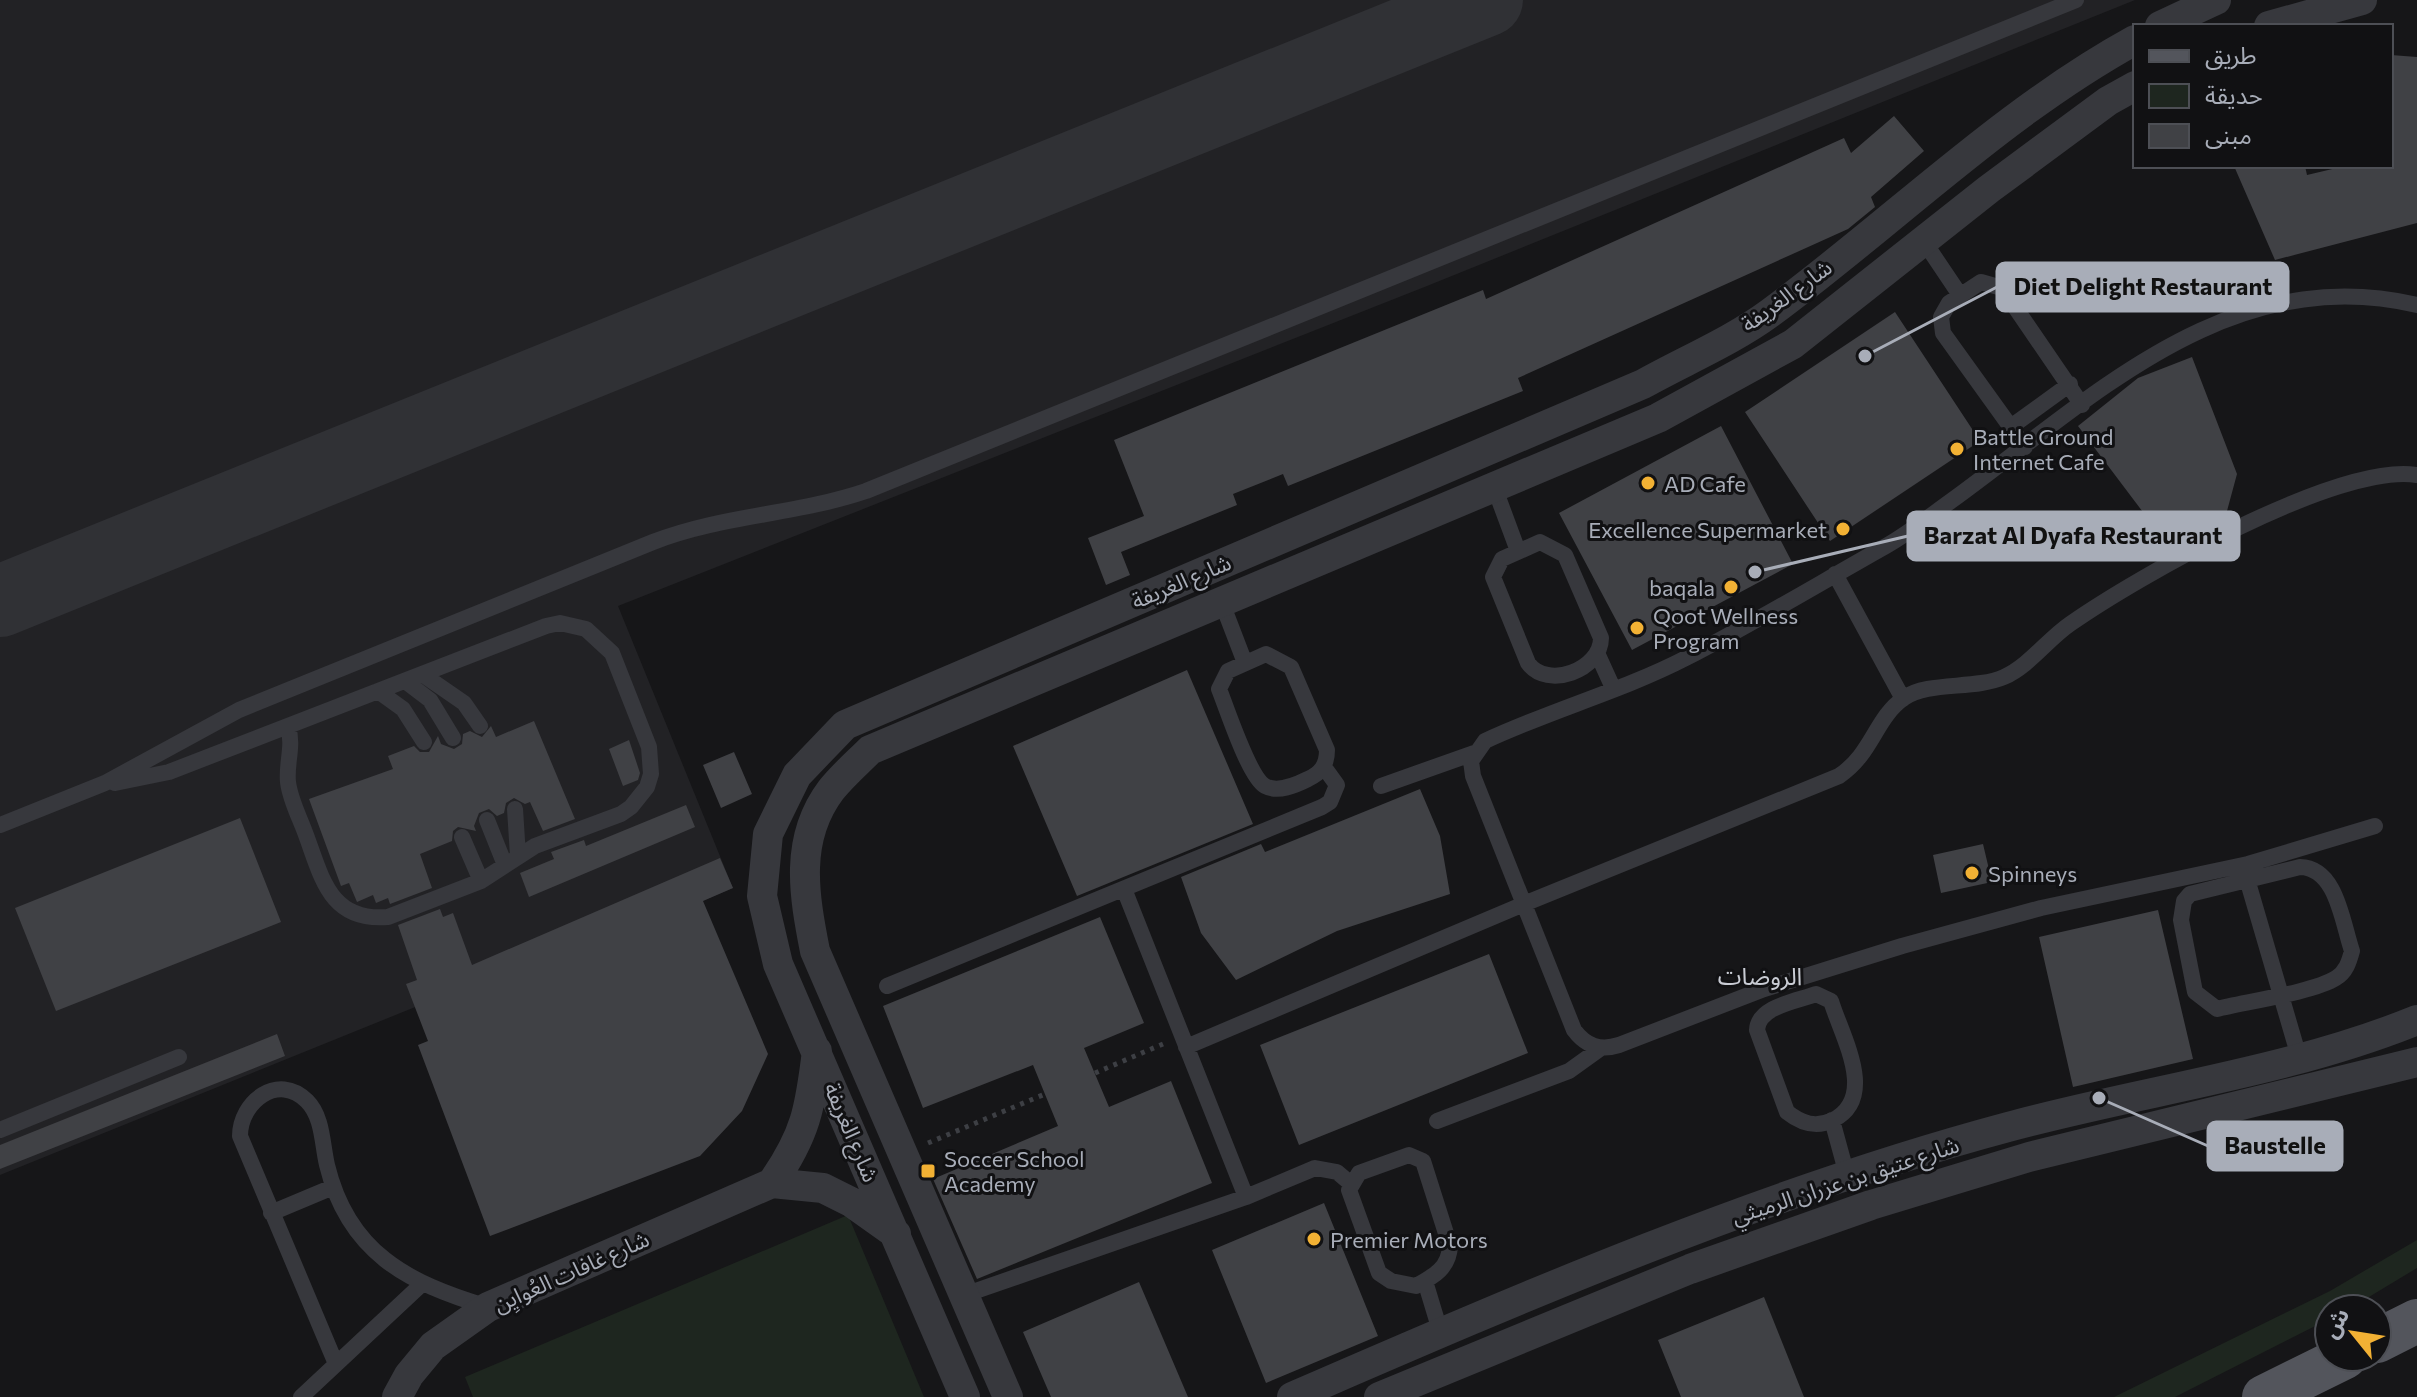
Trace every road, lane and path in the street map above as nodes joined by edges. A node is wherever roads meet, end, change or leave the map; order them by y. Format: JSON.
{"nodes":[{"id":1,"x":2076,"y":0,"type":"edge"},
{"id":2,"x":2216,"y":0,"type":"edge"},
{"id":3,"x":2362,"y":0,"type":"edge"},
{"id":4,"x":2164,"y":24,"type":"edge"},
{"id":5,"x":2276,"y":24,"type":"edge"},
{"id":6,"x":2133,"y":41,"type":"edge"},
{"id":7,"x":2133,"y":87,"type":"edge"},
{"id":8,"x":1923,"y":240,"type":"junction"},
{"id":9,"x":1960,"y":295,"type":"junction"},
{"id":10,"x":2417,"y":305,"type":"edge"},
{"id":11,"x":2070,"y":384,"type":"junction"},
{"id":12,"x":2082,"y":405,"type":"junction"},
{"id":13,"x":2012,"y":426,"type":"junction"},
{"id":14,"x":2025,"y":447,"type":"junction"},
{"id":15,"x":2417,"y":475,"type":"edge"},
{"id":16,"x":1495,"y":489,"type":"junction"},
{"id":17,"x":1518,"y":551,"type":"junction"},
{"id":18,"x":1835,"y":574,"type":"junction"},
{"id":19,"x":1222,"y":603,"type":"junction"},
{"id":20,"x":1598,"y":655,"type":"junction"},
{"id":21,"x":1245,"y":663,"type":"junction"},
{"id":22,"x":422,"y":674,"type":"junction"},
{"id":23,"x":405,"y":681,"type":"junction"},
{"id":24,"x":1613,"y":688,"type":"junction"},
{"id":25,"x":378,"y":691,"type":"junction"},
{"id":26,"x":1903,"y":699,"type":"junction"},
{"id":27,"x":480,"y":726,"type":"dead end"},
{"id":28,"x":288,"y":727,"type":"junction"},
{"id":29,"x":453,"y":738,"type":"dead end"},
{"id":30,"x":424,"y":742,"type":"dead end"},
{"id":31,"x":1474,"y":753,"type":"junction"},
{"id":32,"x":1324,"y":767,"type":"junction"},
{"id":33,"x":105,"y":783,"type":"junction"},
{"id":34,"x":1381,"y":786,"type":"dead end"},
{"id":35,"x":515,"y":809,"type":"dead end"},
{"id":36,"x":487,"y":820,"type":"dead end"},
{"id":37,"x":0,"y":825,"type":"edge"},
{"id":38,"x":2375,"y":826,"type":"dead end"},
{"id":39,"x":462,"y":837,"type":"dead end"},
{"id":40,"x":512,"y":861,"type":"junction"},
{"id":41,"x":2247,"y":879,"type":"junction"},
{"id":42,"x":481,"y":881,"type":"junction"},
{"id":43,"x":1124,"y":889,"type":"junction"},
{"id":44,"x":1524,"y":904,"type":"junction"},
{"id":45,"x":1815,"y":973,"type":"junction"},
{"id":46,"x":887,"y":986,"type":"dead end"},
{"id":47,"x":2280,"y":994,"type":"junction"},
{"id":48,"x":1822,"y":995,"type":"junction"},
{"id":49,"x":2417,"y":1020,"type":"edge"},
{"id":50,"x":1184,"y":1042,"type":"junction"},
{"id":51,"x":1601,"y":1048,"type":"junction"},
{"id":52,"x":817,"y":1051,"type":"junction"},
{"id":53,"x":179,"y":1057,"type":"dead end"},
{"id":54,"x":2299,"y":1057,"type":"junction"},
{"id":55,"x":2417,"y":1062,"type":"edge"},
{"id":56,"x":1095,"y":1073,"type":"dead end"},
{"id":57,"x":1045,"y":1094,"type":"dead end"},
{"id":58,"x":1832,"y":1120,"type":"junction"},
{"id":59,"x":1437,"y":1121,"type":"dead end"},
{"id":60,"x":0,"y":1130,"type":"edge"},
{"id":61,"x":922,"y":1134,"type":"dead end"},
{"id":62,"x":1847,"y":1175,"type":"junction"},
{"id":63,"x":772,"y":1183,"type":"junction"},
{"id":64,"x":1350,"y":1183,"type":"junction"},
{"id":65,"x":333,"y":1187,"type":"junction"},
{"id":66,"x":1246,"y":1197,"type":"junction"},
{"id":67,"x":271,"y":1213,"type":"junction"},
{"id":68,"x":897,"y":1235,"type":"junction"},
{"id":69,"x":1425,"y":1281,"type":"junction"},
{"id":70,"x":423,"y":1283,"type":"junction"},
{"id":71,"x":964,"y":1295,"type":"junction"},
{"id":72,"x":488,"y":1307,"type":"junction"},
{"id":73,"x":2417,"y":1321,"type":"edge"},
{"id":74,"x":2393,"y":1333,"type":"edge"},
{"id":75,"x":1441,"y":1334,"type":"junction"},
{"id":76,"x":336,"y":1364,"type":"junction"},
{"id":77,"x":2313,"y":1373,"type":"edge"},
{"id":78,"x":301,"y":1397,"type":"edge"},
{"id":79,"x":397,"y":1397,"type":"edge"},
{"id":80,"x":965,"y":1397,"type":"edge"},
{"id":81,"x":1008,"y":1397,"type":"edge"},
{"id":82,"x":1292,"y":1397,"type":"edge"},
{"id":83,"x":1379,"y":1397,"type":"edge"},
{"id":84,"x":2264,"y":1397,"type":"edge"}],
"edges":[{"from":1,"to":33,"type":"lane"},
{"from":2,"to":4,"type":"street"},
{"from":3,"to":5,"type":"street"},
{"from":6,"to":52,"type":"street","name":"شارع الغريفة"},
{"from":7,"to":8,"type":"street","name":"شارع الغريفة"},
{"from":8,"to":9,"type":"lane"},
{"from":8,"to":16,"type":"street","name":"شارع الغريفة"},
{"from":9,"to":11,"type":"lane"},
{"from":9,"to":13,"type":"lane"},
{"from":10,"to":12,"type":"lane"},
{"from":11,"to":12,"type":"lane"},
{"from":11,"to":13,"type":"lane"},
{"from":12,"to":14,"type":"lane"},
{"from":13,"to":14,"type":"lane"},
{"from":14,"to":18,"type":"lane"},
{"from":15,"to":26,"type":"lane"},
{"from":16,"to":17,"type":"lane"},
{"from":16,"to":19,"type":"street","name":"شارع الغريفة"},
{"from":17,"to":20,"type":"lane"},
{"from":17,"to":20,"type":"lane"},
{"from":18,"to":24,"type":"lane"},
{"from":18,"to":26,"type":"lane"},
{"from":19,"to":21,"type":"lane"},
{"from":19,"to":71,"type":"street","name":"شارع الغريفة"},
{"from":20,"to":24,"type":"lane"},
{"from":21,"to":32,"type":"lane"},
{"from":21,"to":32,"type":"lane"},
{"from":22,"to":23,"type":"lane"},
{"from":22,"to":27,"type":"lane"},
{"from":22,"to":40,"type":"lane"},
{"from":23,"to":25,"type":"lane"},
{"from":23,"to":29,"type":"lane"},
{"from":24,"to":31,"type":"lane"},
{"from":25,"to":28,"type":"lane"},
{"from":25,"to":30,"type":"lane"},
{"from":26,"to":44,"type":"lane"},
{"from":28,"to":33,"type":"lane"},
{"from":28,"to":42,"type":"lane"},
{"from":31,"to":34,"type":"lane"},
{"from":31,"to":44,"type":"lane"},
{"from":32,"to":43,"type":"lane"},
{"from":33,"to":37,"type":"lane"},
{"from":35,"to":40,"type":"lane"},
{"from":36,"to":40,"type":"lane"},
{"from":38,"to":45,"type":"lane"},
{"from":39,"to":42,"type":"lane"},
{"from":40,"to":42,"type":"lane"},
{"from":41,"to":47,"type":"lane"},
{"from":41,"to":47,"type":"lane"},
{"from":41,"to":47,"type":"lane"},
{"from":43,"to":46,"type":"lane"},
{"from":43,"to":50,"type":"lane"},
{"from":44,"to":50,"type":"lane"},
{"from":44,"to":51,"type":"lane"},
{"from":45,"to":48,"type":"lane"},
{"from":45,"to":51,"type":"lane"},
{"from":47,"to":54,"type":"lane"},
{"from":48,"to":58,"type":"lane"},
{"from":48,"to":58,"type":"lane"},
{"from":49,"to":54,"type":"street","name":"شارع عتيق بن عزران الرميثي"},
{"from":50,"to":56,"type":"path"},
{"from":50,"to":66,"type":"lane"},
{"from":51,"to":59,"type":"lane"},
{"from":52,"to":63,"type":"street"},
{"from":52,"to":68,"type":"street","name":"شارع الغريفة"},
{"from":53,"to":60,"type":"lane"},
{"from":54,"to":62,"type":"street","name":"شارع عتيق بن عزران الرميثي"},
{"from":55,"to":83,"type":"street","name":"شارع عتيق بن عزران الرميثي"},
{"from":57,"to":61,"type":"path"},
{"from":58,"to":62,"type":"lane"},
{"from":62,"to":75,"type":"street","name":"شارع عتيق بن عزران الرميثي"},
{"from":63,"to":68,"type":"street","name":"شارع غافات العُوايِن"},
{"from":63,"to":72,"type":"street","name":"شارع غافات العُوايِن"},
{"from":64,"to":66,"type":"lane"},
{"from":64,"to":69,"type":"lane"},
{"from":64,"to":69,"type":"lane"},
{"from":65,"to":67,"type":"lane"},
{"from":65,"to":67,"type":"lane"},
{"from":65,"to":70,"type":"lane"},
{"from":66,"to":71,"type":"lane"},
{"from":67,"to":76,"type":"lane"},
{"from":68,"to":80,"type":"street","name":"شارع الغريفة"},
{"from":69,"to":75,"type":"lane"},
{"from":70,"to":72,"type":"lane"},
{"from":70,"to":76,"type":"lane"},
{"from":71,"to":81,"type":"street","name":"شارع الغريفة"},
{"from":72,"to":79,"type":"street","name":"شارع غافات العُوايِن"},
{"from":73,"to":74,"type":"main road"},
{"from":75,"to":82,"type":"street","name":"شارع عتيق بن عزران الرميثي"},
{"from":76,"to":78,"type":"lane"},
{"from":77,"to":84,"type":"main road"}]}
